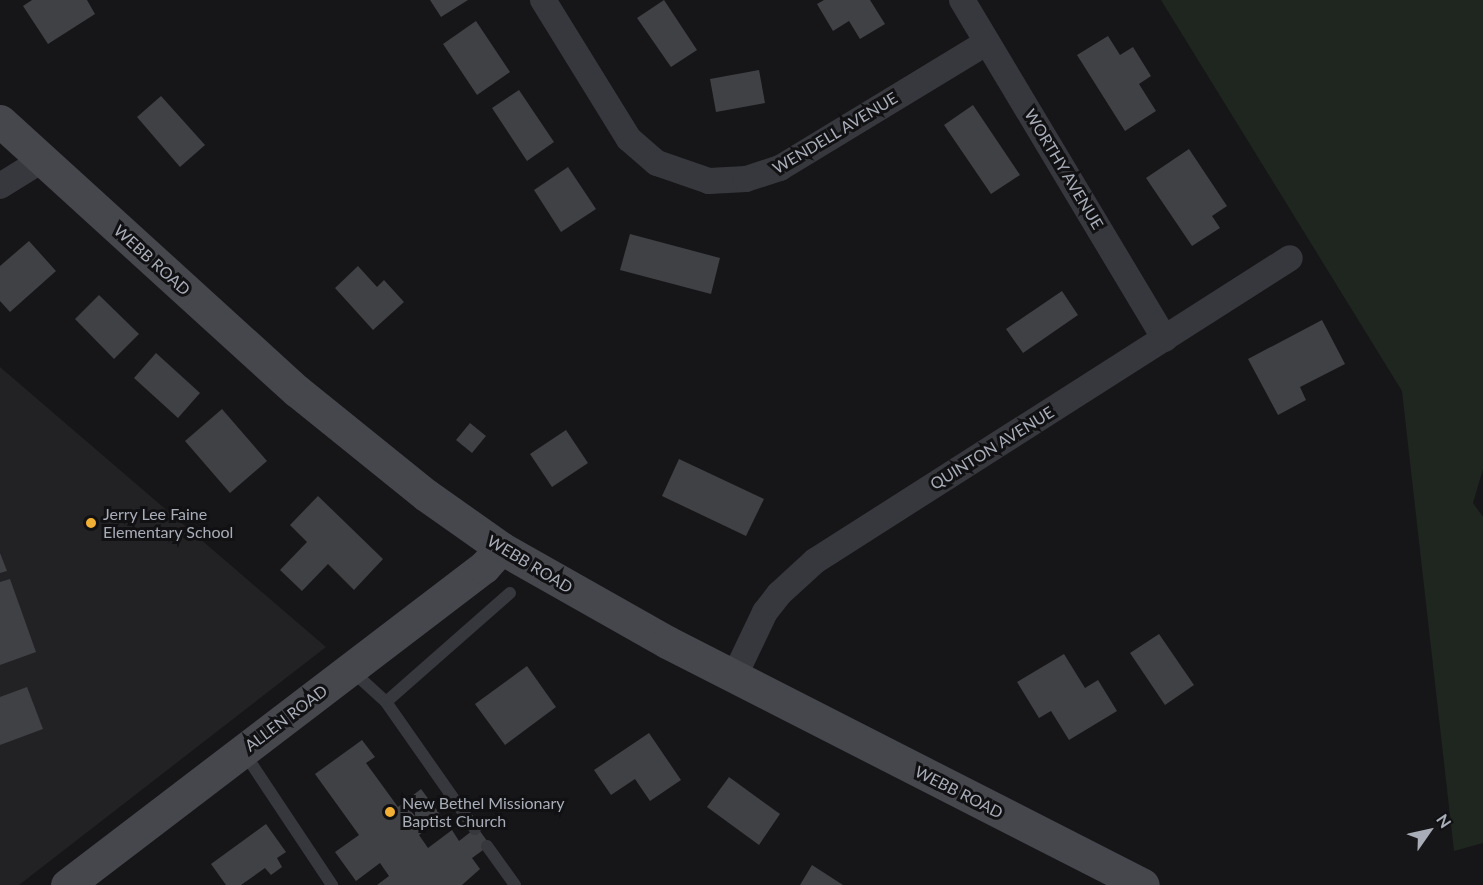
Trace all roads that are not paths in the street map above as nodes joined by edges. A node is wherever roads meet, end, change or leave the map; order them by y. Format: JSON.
{"nodes":[{"id":1,"x":543,"y":0,"type":"edge"},
{"id":2,"x":962,"y":0,"type":"edge"},
{"id":3,"x":987,"y":42,"type":"junction"},
{"id":4,"x":0,"y":121,"type":"edge"},
{"id":5,"x":42,"y":160,"type":"junction"},
{"id":6,"x":0,"y":186,"type":"edge"},
{"id":7,"x":1290,"y":258,"type":"dead end"},
{"id":8,"x":1165,"y":339,"type":"junction"},
{"id":9,"x":501,"y":548,"type":"junction"},
{"id":10,"x":510,"y":593,"type":"dead end"},
{"id":11,"x":350,"y":669,"type":"junction"},
{"id":12,"x":734,"y":677,"type":"junction"},
{"id":13,"x":386,"y":702,"type":"junction"},
{"id":14,"x":243,"y":751,"type":"junction"},
{"id":15,"x":475,"y":829,"type":"dead end"},
{"id":16,"x":487,"y":846,"type":"dead end"},
{"id":17,"x":67,"y":885,"type":"edge"},
{"id":18,"x":332,"y":885,"type":"edge"},
{"id":19,"x":514,"y":885,"type":"edge"},
{"id":20,"x":1143,"y":885,"type":"edge"}],
"edges":[{"from":1,"to":3,"type":"street","name":"WENDELL AVENUE"},
{"from":2,"to":3,"type":"street","name":"WORTHY AVENUE"},
{"from":3,"to":8,"type":"street","name":"WORTHY AVENUE"},
{"from":4,"to":5,"type":"street","name":"WEBB ROAD"},
{"from":5,"to":6,"type":"street"},
{"from":5,"to":9,"type":"street","name":"WEBB ROAD"},
{"from":7,"to":8,"type":"street","name":"QUINTON AVENUE"},
{"from":8,"to":12,"type":"street","name":"QUINTON AVENUE"},
{"from":9,"to":11,"type":"street","name":"ALLEN ROAD"},
{"from":9,"to":12,"type":"street","name":"WEBB ROAD"},
{"from":10,"to":13,"type":"lane"},
{"from":11,"to":13,"type":"lane"},
{"from":11,"to":14,"type":"street","name":"ALLEN ROAD"},
{"from":12,"to":20,"type":"street","name":"WEBB ROAD"},
{"from":13,"to":15,"type":"lane"},
{"from":14,"to":17,"type":"street","name":"ALLEN ROAD"},
{"from":14,"to":18,"type":"lane"},
{"from":16,"to":19,"type":"lane"}]}
